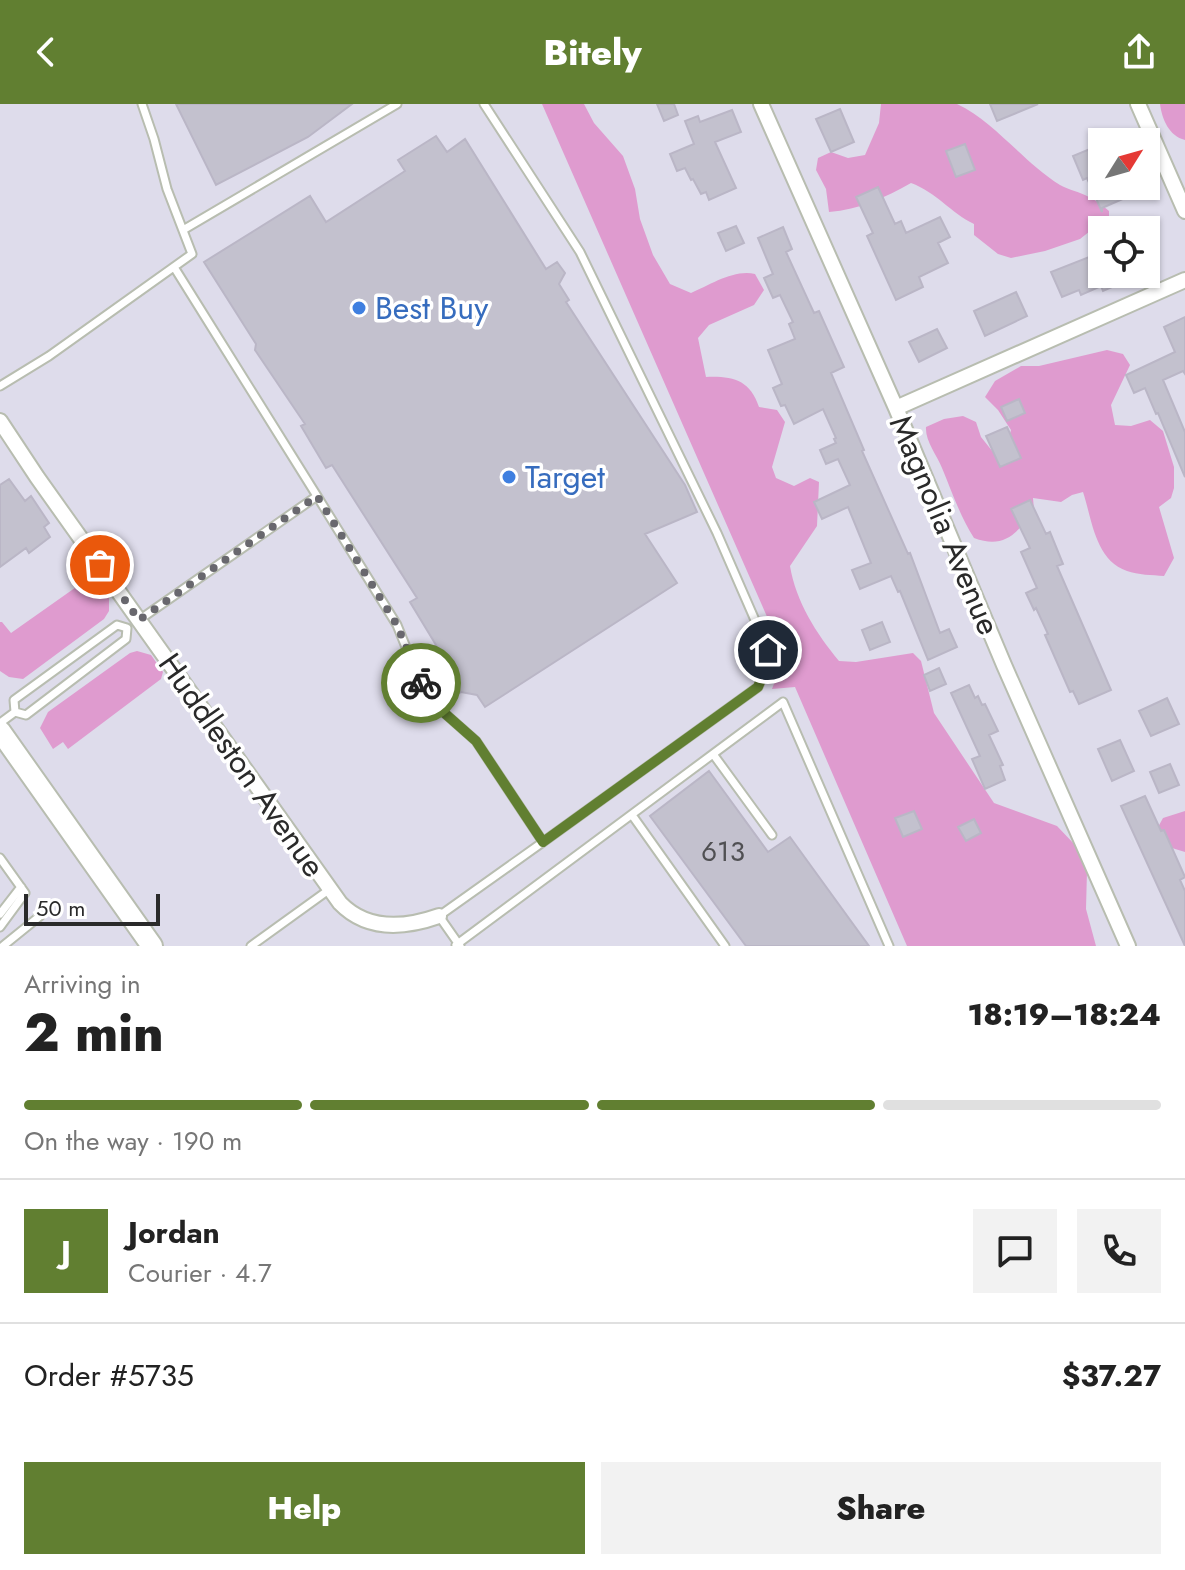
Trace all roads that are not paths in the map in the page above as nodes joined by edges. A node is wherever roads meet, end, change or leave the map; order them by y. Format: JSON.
{"nodes":[{"id":1,"x":142,"y":104,"type":"edge"},
{"id":2,"x":397,"y":104,"type":"edge"},
{"id":3,"x":484,"y":104,"type":"edge"},
{"id":4,"x":761,"y":104,"type":"edge"},
{"id":5,"x":1138,"y":104,"type":"edge"},
{"id":6,"x":1185,"y":211,"type":"edge"},
{"id":7,"x":183,"y":230,"type":"junction"},
{"id":8,"x":174,"y":267,"type":"junction"},
{"id":9,"x":1185,"y":280,"type":"edge"},
{"id":10,"x":0,"y":386,"type":"edge"},
{"id":11,"x":896,"y":408,"type":"junction"},
{"id":12,"x":0,"y":421,"type":"edge"},
{"id":13,"x":317,"y":496,"type":"junction"},
{"id":14,"x":139,"y":620,"type":"junction"},
{"id":15,"x":15,"y":712,"type":"junction"},
{"id":16,"x":0,"y":723,"type":"edge"},
{"id":17,"x":0,"y":731,"type":"edge"},
{"id":18,"x":713,"y":754,"type":"junction"},
{"id":19,"x":632,"y":815,"type":"junction"},
{"id":20,"x":772,"y":835,"type":"dead end"},
{"id":21,"x":543,"y":842,"type":"junction"},
{"id":22,"x":0,"y":858,"type":"edge"},
{"id":23,"x":21,"y":887,"type":"junction"},
{"id":24,"x":330,"y":889,"type":"junction"},
{"id":25,"x":0,"y":914,"type":"edge"},
{"id":26,"x":40,"y":916,"type":"dead end"},
{"id":27,"x":439,"y":916,"type":"junction"},
{"id":28,"x":0,"y":927,"type":"edge"},
{"id":29,"x":458,"y":945,"type":"edge"},
{"id":30,"x":3,"y":946,"type":"edge"},
{"id":31,"x":152,"y":946,"type":"edge"},
{"id":32,"x":251,"y":946,"type":"edge"},
{"id":33,"x":725,"y":946,"type":"edge"},
{"id":34,"x":889,"y":946,"type":"edge"},
{"id":35,"x":1128,"y":946,"type":"edge"}],
"edges":[{"from":1,"to":7,"type":"lane"},
{"from":2,"to":7,"type":"lane"},
{"from":3,"to":21,"type":"lane"},
{"from":4,"to":11,"type":"street","name":"Magnolia Avenue"},
{"from":5,"to":6,"type":"street"},
{"from":7,"to":8,"type":"lane"},
{"from":8,"to":10,"type":"lane"},
{"from":8,"to":13,"type":"lane"},
{"from":9,"to":11,"type":"street"},
{"from":11,"to":35,"type":"street","name":"Magnolia Avenue"},
{"from":12,"to":14,"type":"street","name":"Huddleston Avenue"},
{"from":13,"to":14,"type":"lane"},
{"from":13,"to":21,"type":"lane"},
{"from":14,"to":24,"type":"street","name":"Huddleston Avenue"},
{"from":15,"to":15,"type":"lane"},
{"from":15,"to":16,"type":"lane"},
{"from":17,"to":31,"type":"street"},
{"from":18,"to":19,"type":"lane"},
{"from":18,"to":20,"type":"lane"},
{"from":18,"to":34,"type":"lane"},
{"from":19,"to":29,"type":"lane"},
{"from":19,"to":33,"type":"lane"},
{"from":21,"to":27,"type":"lane"},
{"from":22,"to":23,"type":"lane"},
{"from":23,"to":25,"type":"lane"},
{"from":23,"to":28,"type":"lane"},
{"from":24,"to":27,"type":"street","name":"Huddleston Avenue"},
{"from":24,"to":32,"type":"lane"},
{"from":26,"to":30,"type":"lane"},
{"from":27,"to":29,"type":"lane"}]}
